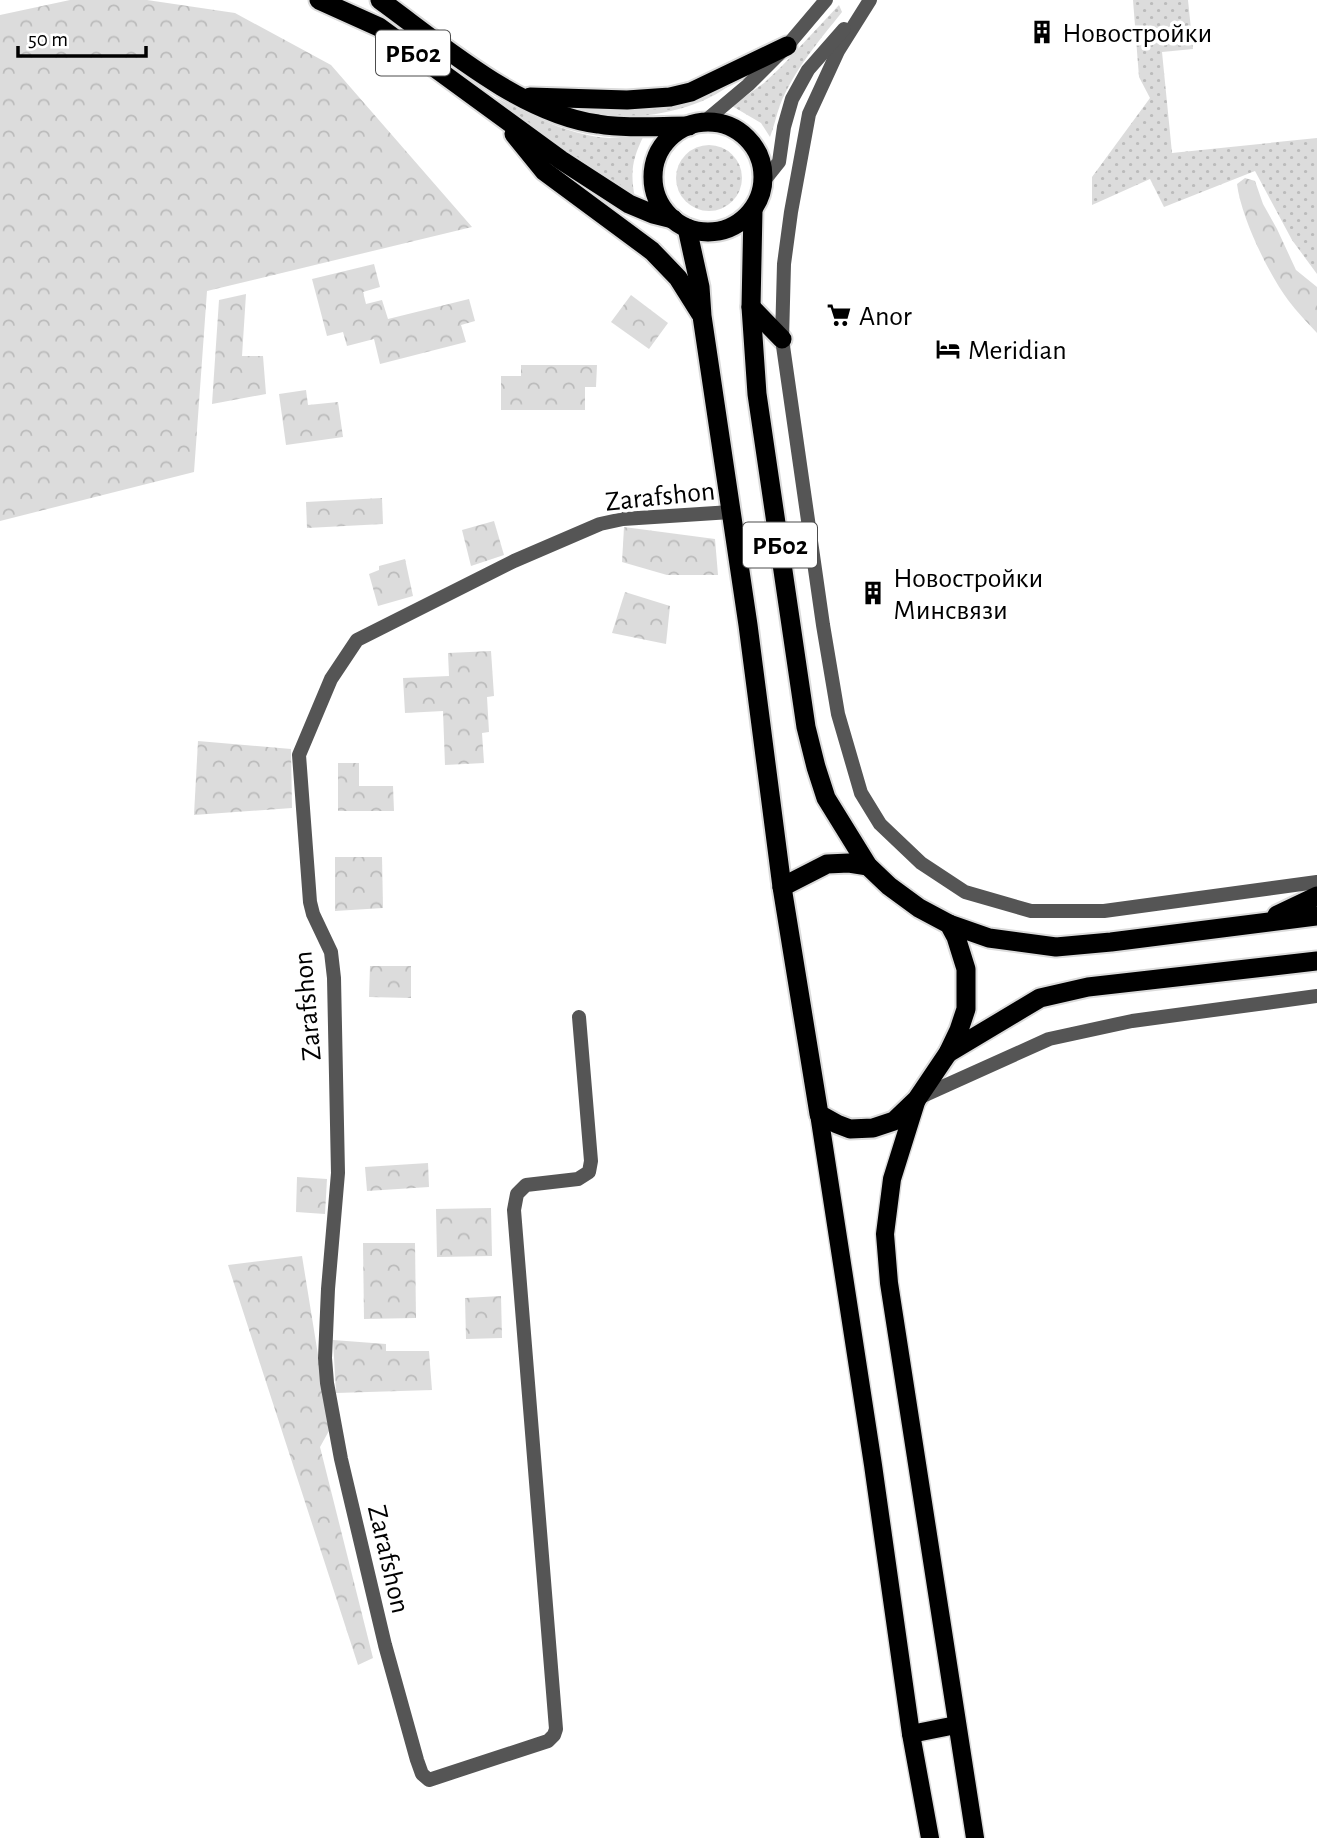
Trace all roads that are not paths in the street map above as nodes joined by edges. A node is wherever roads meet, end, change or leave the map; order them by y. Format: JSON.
{"nodes":[{"id":1,"x":319,"y":0,"type":"edge"},
{"id":2,"x":380,"y":0,"type":"edge"},
{"id":3,"x":826,"y":0,"type":"edge"},
{"id":4,"x":870,"y":0,"type":"edge"},
{"id":5,"x":788,"y":46,"type":"junction"},
{"id":6,"x":522,"y":97,"type":"junction"},
{"id":7,"x":501,"y":117,"type":"junction"},
{"id":8,"x":697,"y":124,"type":"junction"},
{"id":9,"x":763,"y":182,"type":"junction"},
{"id":10,"x":753,"y":210,"type":"junction"},
{"id":11,"x":680,"y":223,"type":"junction"},
{"id":12,"x":751,"y":307,"type":"junction"},
{"id":13,"x":702,"y":316,"type":"junction"},
{"id":14,"x":782,"y":339,"type":"junction"},
{"id":15,"x":731,"y":512,"type":"junction"},
{"id":16,"x":868,"y":866,"type":"junction"},
{"id":17,"x":1317,"y":881,"type":"edge"},
{"id":18,"x":782,"y":887,"type":"junction"},
{"id":19,"x":1317,"y":896,"type":"edge"},
{"id":20,"x":1317,"y":916,"type":"edge"},
{"id":21,"x":1261,"y":923,"type":"junction"},
{"id":22,"x":949,"y":924,"type":"junction"},
{"id":23,"x":1317,"y":961,"type":"edge"},
{"id":24,"x":1317,"y":996,"type":"edge"},
{"id":25,"x":579,"y":1017,"type":"dead end"},
{"id":26,"x":948,"y":1053,"type":"junction"},
{"id":27,"x":917,"y":1098,"type":"junction"},
{"id":28,"x":819,"y":1114,"type":"junction"},
{"id":29,"x":956,"y":1725,"type":"junction"},
{"id":30,"x":911,"y":1734,"type":"junction"},
{"id":31,"x":930,"y":1838,"type":"edge"},
{"id":32,"x":975,"y":1838,"type":"edge"}],
"edges":[{"from":1,"to":7,"type":"highway","number":"РБ02"},
{"from":2,"to":6,"type":"highway","number":"РБ02"},
{"from":3,"to":5,"type":"street"},
{"from":4,"to":9,"type":"street"},
{"from":4,"to":14,"type":"street"},
{"from":5,"to":6,"type":"highway"},
{"from":5,"to":8,"type":"street"},
{"from":6,"to":8,"type":"highway","number":"РБ02"},
{"from":7,"to":11,"type":"highway","number":"РБ02"},
{"from":7,"to":13,"type":"highway"},
{"from":8,"to":9,"type":"highway","number":"РБ02"},
{"from":8,"to":11,"type":"highway","number":"РБ02"},
{"from":9,"to":10,"type":"highway","number":"РБ02"},
{"from":10,"to":11,"type":"highway","number":"РБ02"},
{"from":10,"to":12,"type":"highway","number":"РБ02"},
{"from":11,"to":13,"type":"highway","number":"РБ02"},
{"from":12,"to":14,"type":"highway"},
{"from":12,"to":16,"type":"highway","number":"РБ02"},
{"from":13,"to":15,"type":"highway","number":"РБ02"},
{"from":14,"to":17,"type":"street"},
{"from":15,"to":18,"type":"highway","number":"РБ02"},
{"from":15,"to":25,"type":"street","name":"Zarafshon"},
{"from":16,"to":18,"type":"highway"},
{"from":16,"to":22,"type":"highway"},
{"from":18,"to":28,"type":"highway"},
{"from":19,"to":21,"type":"highway"},
{"from":20,"to":21,"type":"highway"},
{"from":21,"to":22,"type":"highway"},
{"from":22,"to":26,"type":"highway"},
{"from":23,"to":26,"type":"highway"},
{"from":24,"to":27,"type":"street"},
{"from":26,"to":27,"type":"highway"},
{"from":27,"to":28,"type":"highway"},
{"from":27,"to":29,"type":"main road"},
{"from":28,"to":30,"type":"main road"},
{"from":29,"to":30,"type":"main road"},
{"from":29,"to":32,"type":"main road"},
{"from":30,"to":31,"type":"main road"}]}
